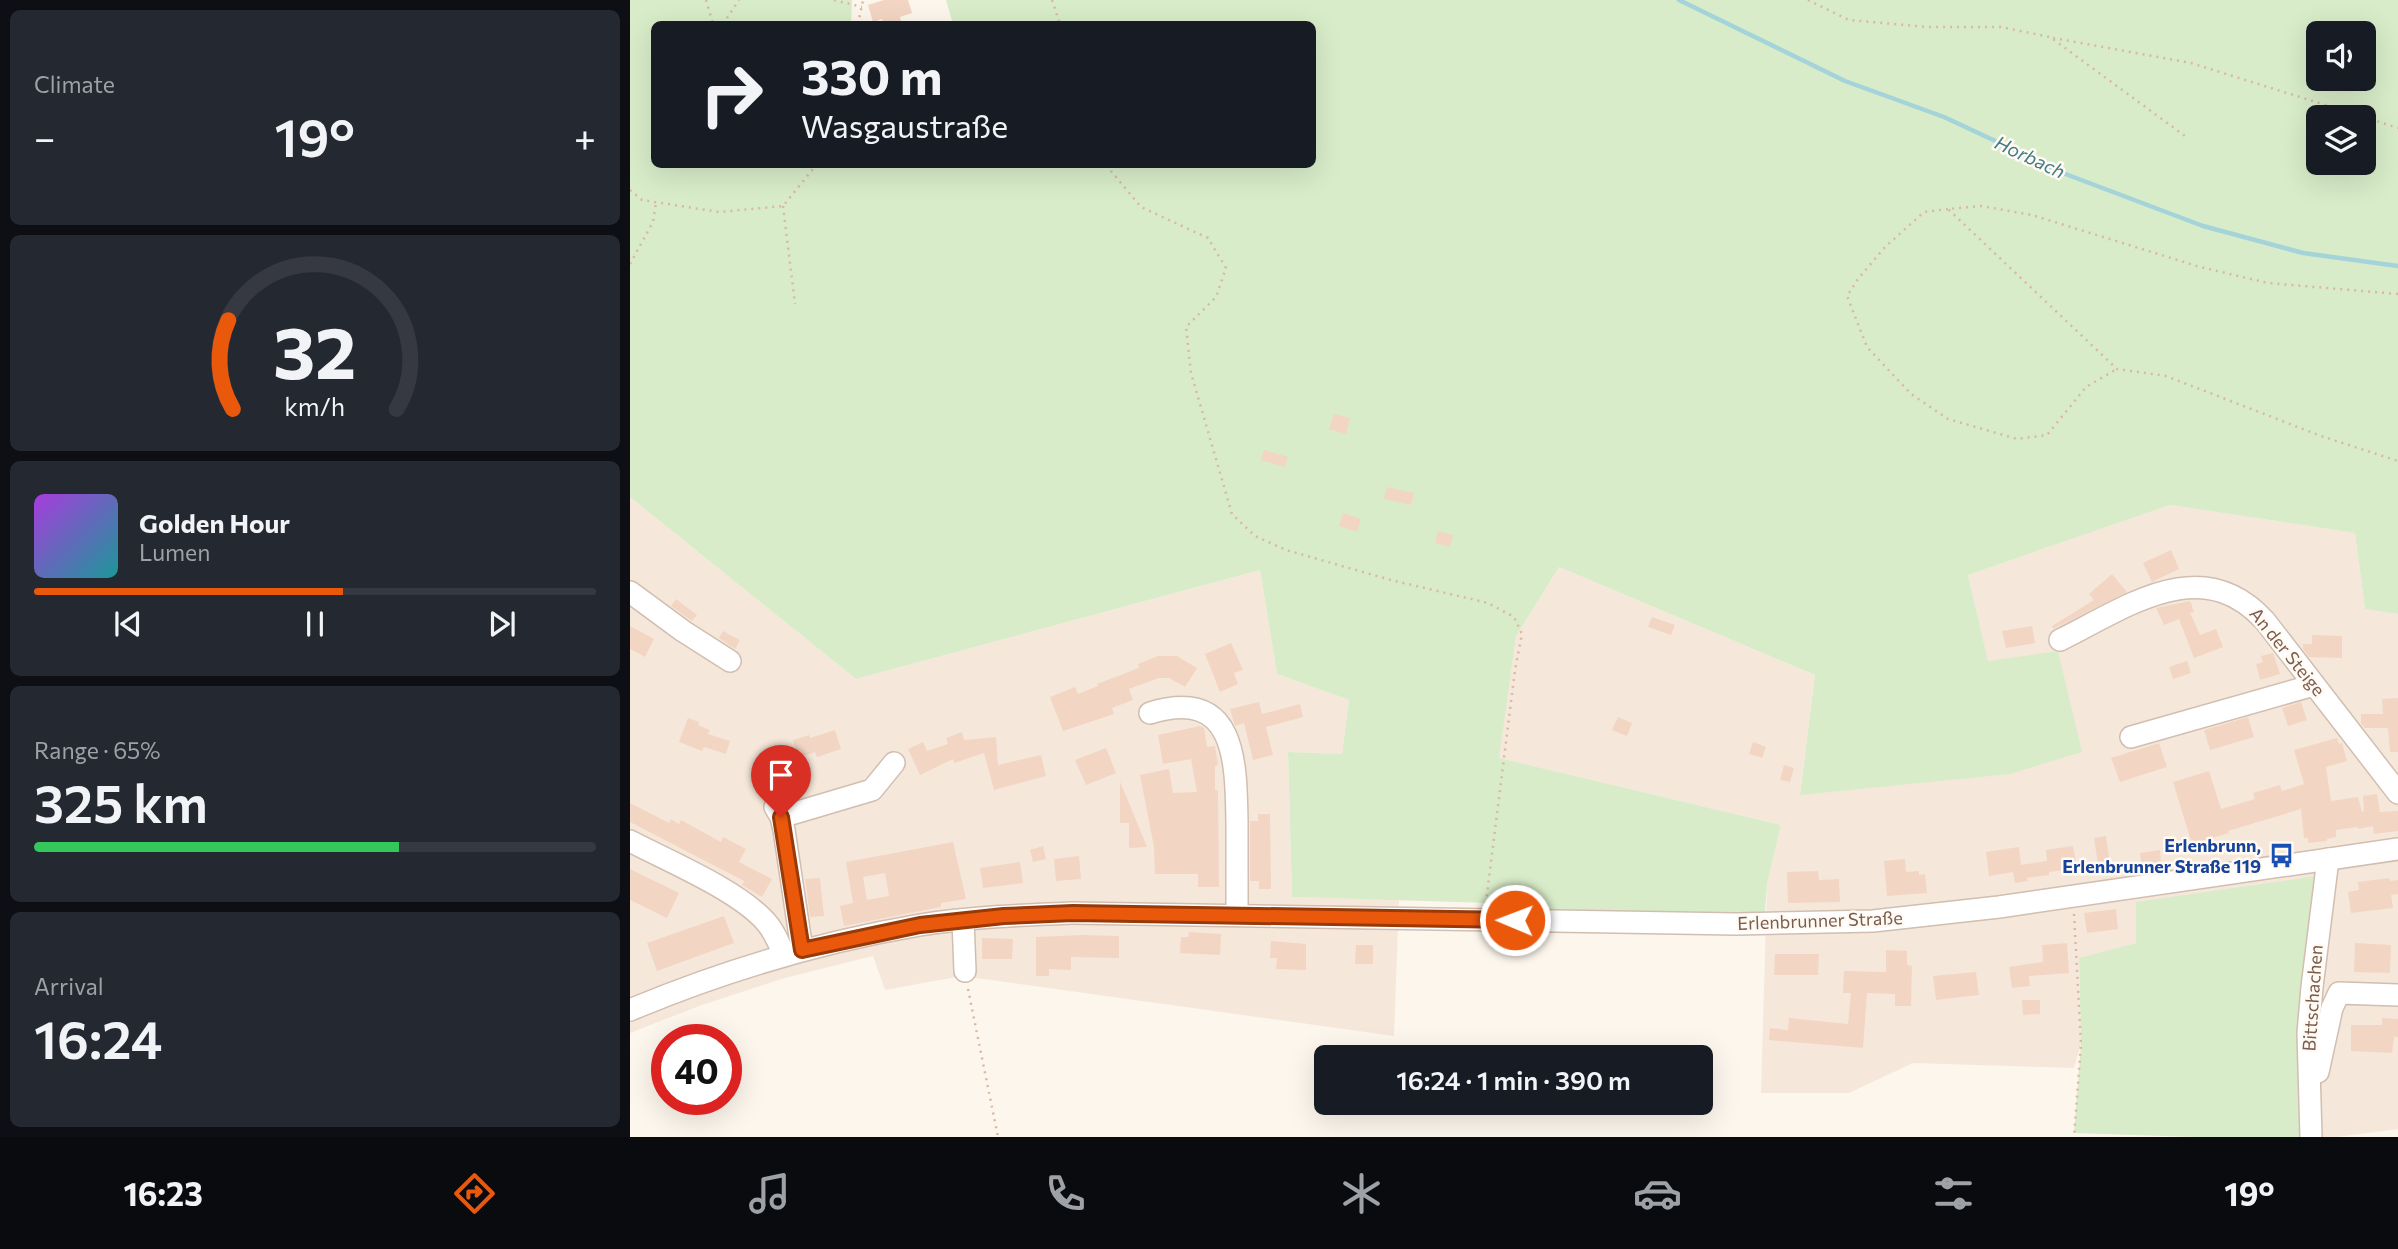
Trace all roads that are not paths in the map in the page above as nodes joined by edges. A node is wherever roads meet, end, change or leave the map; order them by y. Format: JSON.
{"nodes":[{"id":1,"x":630,"y":592,"type":"edge"},
{"id":2,"x":2060,"y":640,"type":"dead end"},
{"id":3,"x":730,"y":662,"type":"dead end"},
{"id":4,"x":2314,"y":685,"type":"junction"},
{"id":5,"x":1150,"y":713,"type":"dead end"},
{"id":6,"x":2131,"y":737,"type":"dead end"},
{"id":7,"x":894,"y":763,"type":"dead end"},
{"id":8,"x":2398,"y":793,"type":"edge"},
{"id":9,"x":630,"y":841,"type":"edge"},
{"id":10,"x":2398,"y":849,"type":"edge"},
{"id":11,"x":2328,"y":859,"type":"junction"},
{"id":12,"x":1237,"y":914,"type":"junction"},
{"id":13,"x":963,"y":920,"type":"junction"},
{"id":14,"x":793,"y":952,"type":"junction"},
{"id":15,"x":963,"y":960,"type":"road end"},
{"id":16,"x":2398,"y":995,"type":"edge"},
{"id":17,"x":630,"y":1010,"type":"edge"},
{"id":18,"x":2310,"y":1092,"type":"junction"},
{"id":19,"x":2311,"y":1137,"type":"edge"}],
"edges":[{"from":1,"to":3,"type":"street"},
{"from":2,"to":4,"type":"street","name":"An der Steige"},
{"from":4,"to":6,"type":"street"},
{"from":4,"to":8,"type":"street","name":"An der Steige"},
{"from":5,"to":12,"type":"street"},
{"from":7,"to":14,"type":"street"},
{"from":9,"to":14,"type":"street"},
{"from":10,"to":11,"type":"street","name":"Erlenbrunner Straße"},
{"from":11,"to":12,"type":"street","name":"Erlenbrunner Straße"},
{"from":11,"to":18,"type":"street","name":"Bittschachen"},
{"from":12,"to":13,"type":"street","name":"Erlenbrunner Straße"},
{"from":13,"to":14,"type":"street","name":"Erlenbrunner Straße"},
{"from":13,"to":15,"type":"street"},
{"from":14,"to":17,"type":"street","name":"Erlenbrunner Straße"},
{"from":16,"to":18,"type":"street"},
{"from":18,"to":19,"type":"street","name":"Bittschachen"}]}
